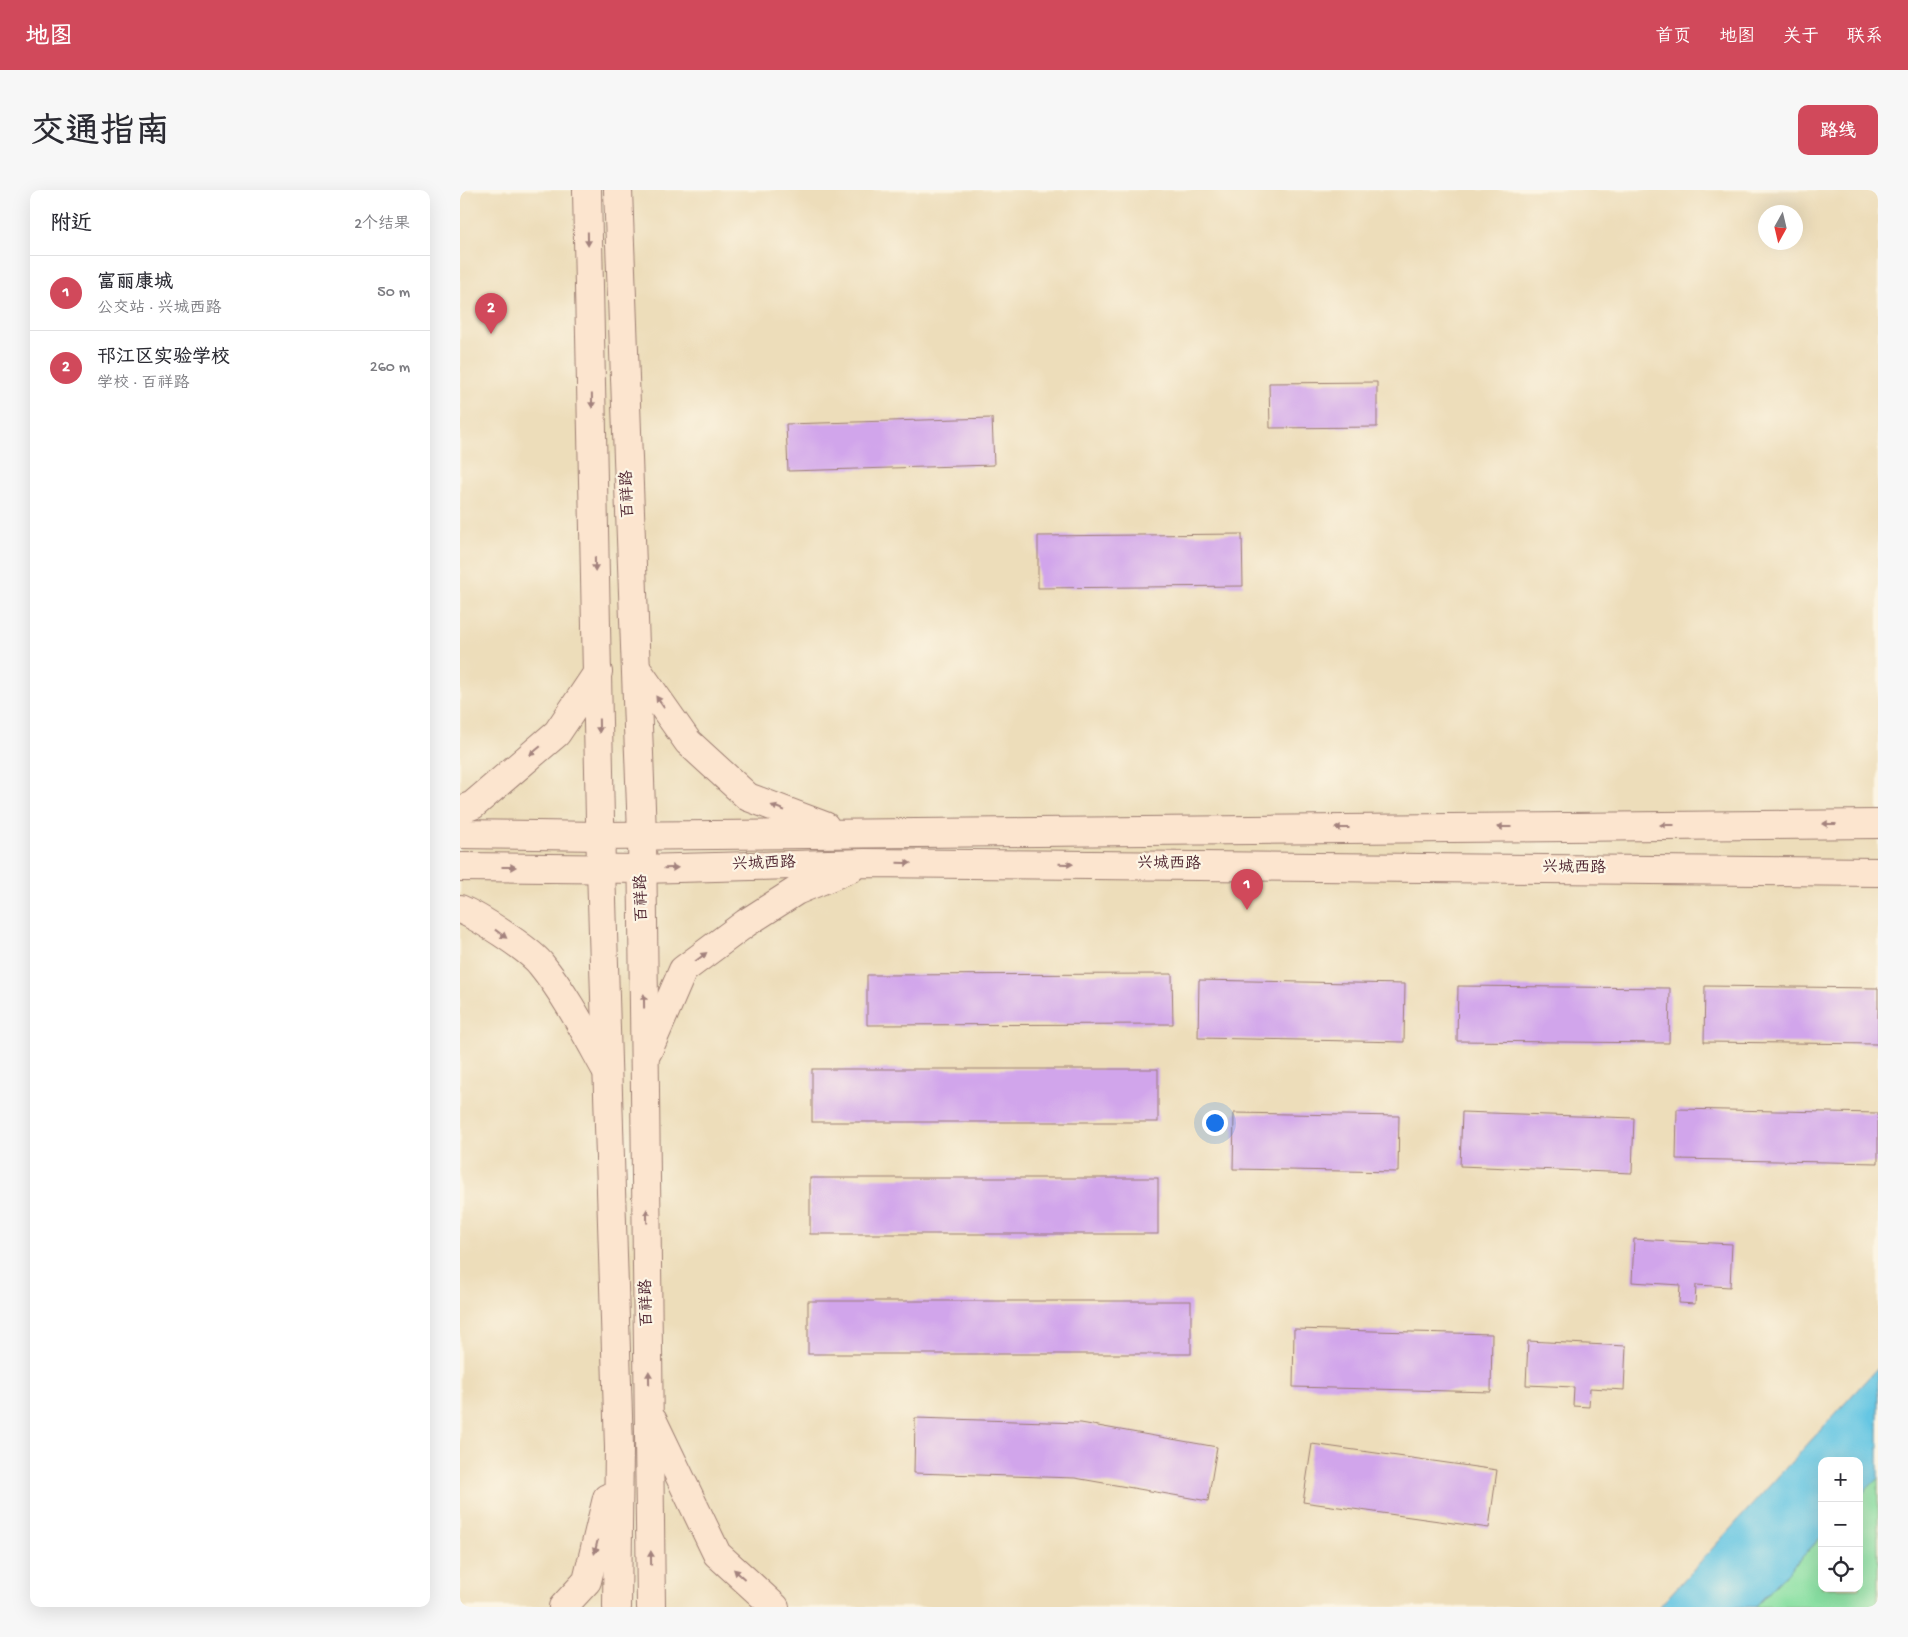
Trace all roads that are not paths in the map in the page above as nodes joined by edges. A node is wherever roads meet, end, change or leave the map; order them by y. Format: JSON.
{"nodes":[{"id":1,"x":587,"y":190,"type":"edge"},
{"id":2,"x":618,"y":190,"type":"edge"},
{"id":3,"x":636,"y":668,"type":"junction"},
{"id":4,"x":598,"y":672,"type":"junction"},
{"id":5,"x":460,"y":810,"type":"edge"},
{"id":6,"x":1878,"y":824,"type":"edge"},
{"id":7,"x":840,"y":832,"type":"junction"},
{"id":8,"x":460,"y":834,"type":"edge"},
{"id":9,"x":642,"y":834,"type":"junction"},
{"id":10,"x":601,"y":836,"type":"junction"},
{"id":11,"x":865,"y":863,"type":"junction"},
{"id":12,"x":460,"y":867,"type":"edge"},
{"id":13,"x":601,"y":868,"type":"junction"},
{"id":14,"x":642,"y":869,"type":"junction"},
{"id":15,"x":1878,"y":872,"type":"edge"},
{"id":16,"x":460,"y":909,"type":"edge"},
{"id":17,"x":645,"y":1059,"type":"junction"},
{"id":18,"x":608,"y":1073,"type":"junction"},
{"id":19,"x":649,"y":1413,"type":"junction"},
{"id":20,"x":619,"y":1448,"type":"junction"},
{"id":21,"x":563,"y":1607,"type":"edge"},
{"id":22,"x":617,"y":1607,"type":"edge"},
{"id":23,"x":651,"y":1607,"type":"edge"},
{"id":24,"x":775,"y":1607,"type":"edge"}],
"edges":[{"from":1,"to":4,"type":"street","name":"百祥路","one_way":true},
{"from":2,"to":3,"type":"street","name":"百祥路"},
{"from":7,"to":3,"type":"street","one_way":true},
{"from":3,"to":9,"type":"street","name":"百祥路"},
{"from":4,"to":5,"type":"street","one_way":true},
{"from":4,"to":10,"type":"street","name":"百祥路","one_way":true},
{"from":6,"to":7,"type":"street","name":"兴城西路","one_way":true},
{"from":7,"to":9,"type":"street","name":"兴城西路"},
{"from":8,"to":10,"type":"street","name":"兴城西路"},
{"from":9,"to":10,"type":"street","name":"兴城西路"},
{"from":9,"to":14,"type":"street","name":"百祥路"},
{"from":10,"to":13,"type":"street","name":"百祥路"},
{"from":14,"to":11,"type":"street","name":"兴城西路","one_way":true},
{"from":11,"to":15,"type":"street","name":"兴城西路","one_way":true},
{"from":17,"to":11,"type":"street","one_way":true},
{"from":12,"to":13,"type":"street","name":"兴城西路","one_way":true},
{"from":13,"to":14,"type":"street","name":"兴城西路"},
{"from":13,"to":18,"type":"street","name":"百祥路"},
{"from":17,"to":14,"type":"street","name":"百祥路","one_way":true},
{"from":16,"to":18,"type":"street","one_way":true},
{"from":19,"to":17,"type":"street","name":"百祥路","one_way":true},
{"from":18,"to":20,"type":"street","name":"百祥路"},
{"from":23,"to":19,"type":"street","name":"百祥路","one_way":true},
{"from":24,"to":19,"type":"street","one_way":true},
{"from":20,"to":21,"type":"street","one_way":true},
{"from":20,"to":22,"type":"street","name":"百祥路"}]}
